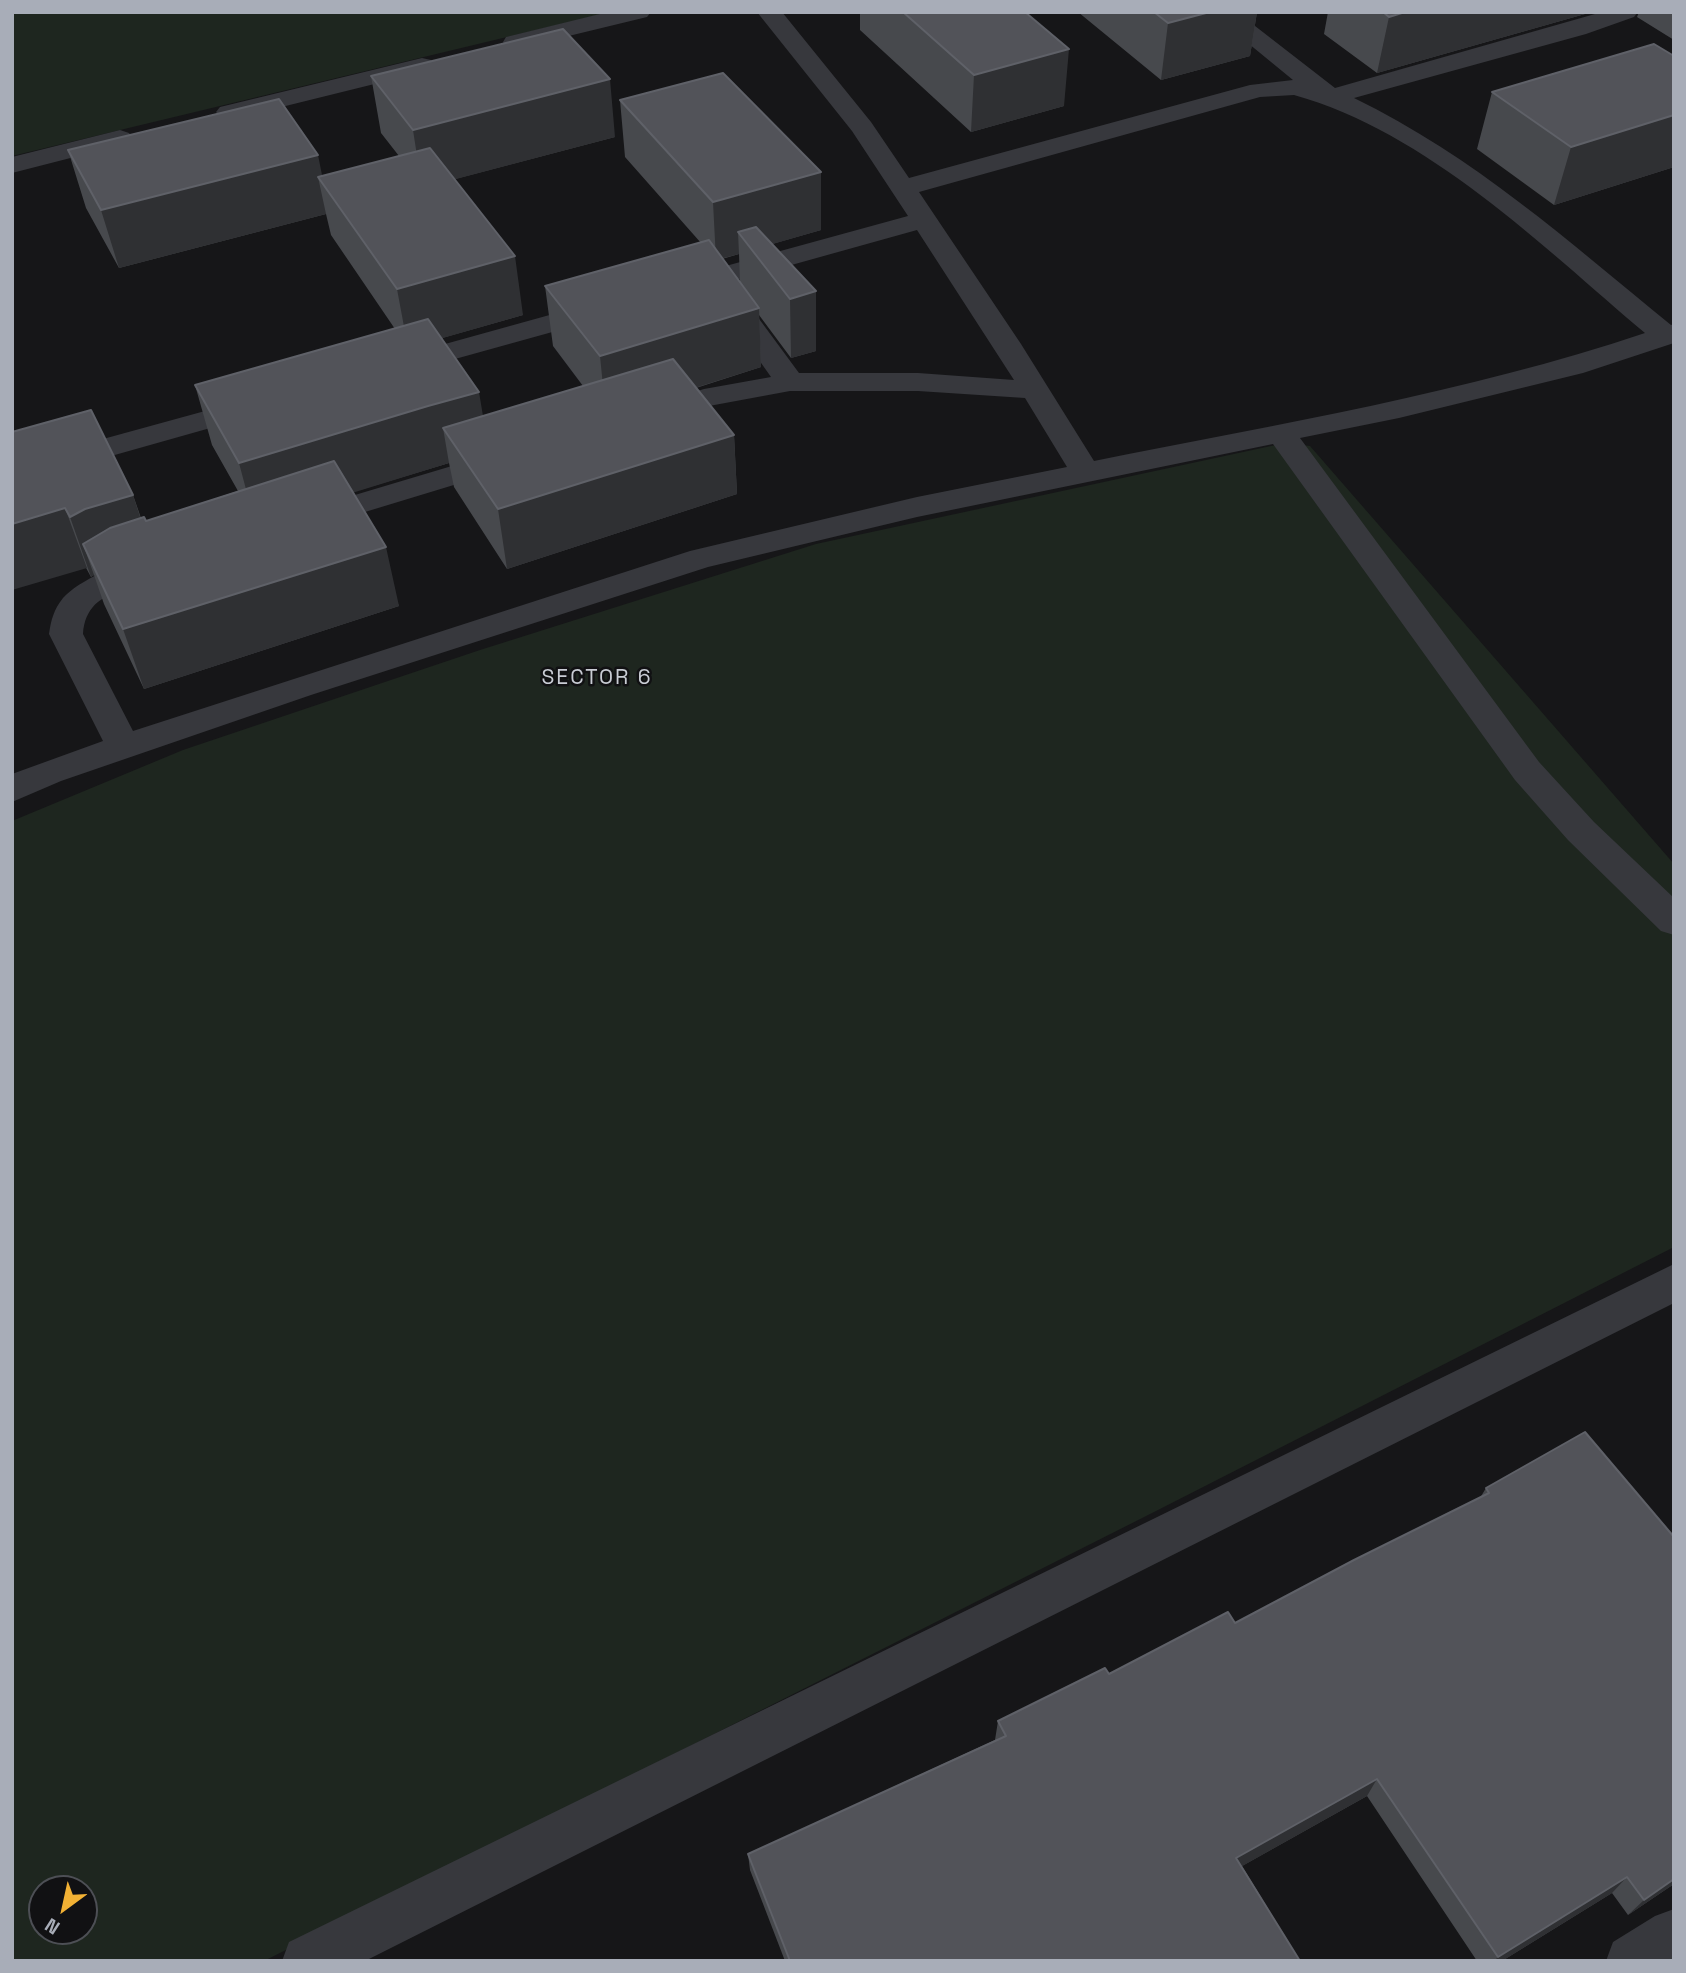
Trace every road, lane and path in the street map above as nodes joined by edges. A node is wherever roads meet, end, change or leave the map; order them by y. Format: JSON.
{"nodes":[{"id":1,"x":639,"y":12,"type":"edge"},
{"id":2,"x":769,"y":12,"type":"edge"},
{"id":3,"x":1222,"y":12,"type":"edge"},
{"id":4,"x":1626,"y":12,"type":"edge"},
{"id":5,"x":488,"y":49,"type":"edge"},
{"id":6,"x":448,"y":59,"type":"edge"},
{"id":7,"x":1331,"y":97,"type":"junction"},
{"id":8,"x":209,"y":117,"type":"edge"},
{"id":9,"x":143,"y":133,"type":"edge"},
{"id":10,"x":12,"y":165,"type":"edge"},
{"id":11,"x":903,"y":188,"type":"junction"},
{"id":12,"x":922,"y":220,"type":"junction"},
{"id":13,"x":715,"y":278,"type":"junction"},
{"id":14,"x":662,"y":293,"type":"edge"},
{"id":15,"x":622,"y":304,"type":"edge"},
{"id":16,"x":1670,"y":335,"type":"edge"},
{"id":17,"x":370,"y":374,"type":"edge"},
{"id":18,"x":790,"y":382,"type":"junction"},
{"id":19,"x":1035,"y":390,"type":"junction"},
{"id":20,"x":277,"y":400,"type":"edge"},
{"id":21,"x":624,"y":423,"type":"edge"},
{"id":22,"x":1281,"y":434,"type":"junction"},
{"id":23,"x":531,"y":451,"type":"edge"},
{"id":24,"x":1085,"y":471,"type":"junction"},
{"id":25,"x":12,"y":474,"type":"edge"},
{"id":26,"x":278,"y":529,"type":"edge"},
{"id":27,"x":172,"y":562,"type":"edge"},
{"id":28,"x":124,"y":747,"type":"junction"},
{"id":29,"x":12,"y":789,"type":"edge"},
{"id":30,"x":1674,"y":921,"type":"edge"},
{"id":31,"x":1674,"y":1282,"type":"edge"},
{"id":32,"x":1674,"y":1935,"type":"edge"},
{"id":33,"x":308,"y":1961,"type":"edge"},
{"id":34,"x":1632,"y":1961,"type":"edge"}],
"edges":[{"from":1,"to":5,"type":"street"},
{"from":2,"to":11,"type":"street"},
{"from":3,"to":7,"type":"street"},
{"from":4,"to":7,"type":"street"},
{"from":6,"to":8,"type":"street"},
{"from":7,"to":11,"type":"street"},
{"from":7,"to":16,"type":"street"},
{"from":9,"to":10,"type":"street"},
{"from":11,"to":12,"type":"street"},
{"from":12,"to":13,"type":"street"},
{"from":12,"to":19,"type":"street"},
{"from":13,"to":14,"type":"street"},
{"from":13,"to":18,"type":"street"},
{"from":15,"to":17,"type":"street"},
{"from":16,"to":22,"type":"street"},
{"from":18,"to":19,"type":"street"},
{"from":18,"to":21,"type":"street"},
{"from":19,"to":24,"type":"street"},
{"from":20,"to":25,"type":"street"},
{"from":22,"to":24,"type":"street"},
{"from":22,"to":30,"type":"street"},
{"from":23,"to":26,"type":"street"},
{"from":24,"to":28,"type":"street"},
{"from":27,"to":28,"type":"street"},
{"from":28,"to":29,"type":"street"},
{"from":31,"to":33,"type":"street"},
{"from":32,"to":34,"type":"street"}]}
